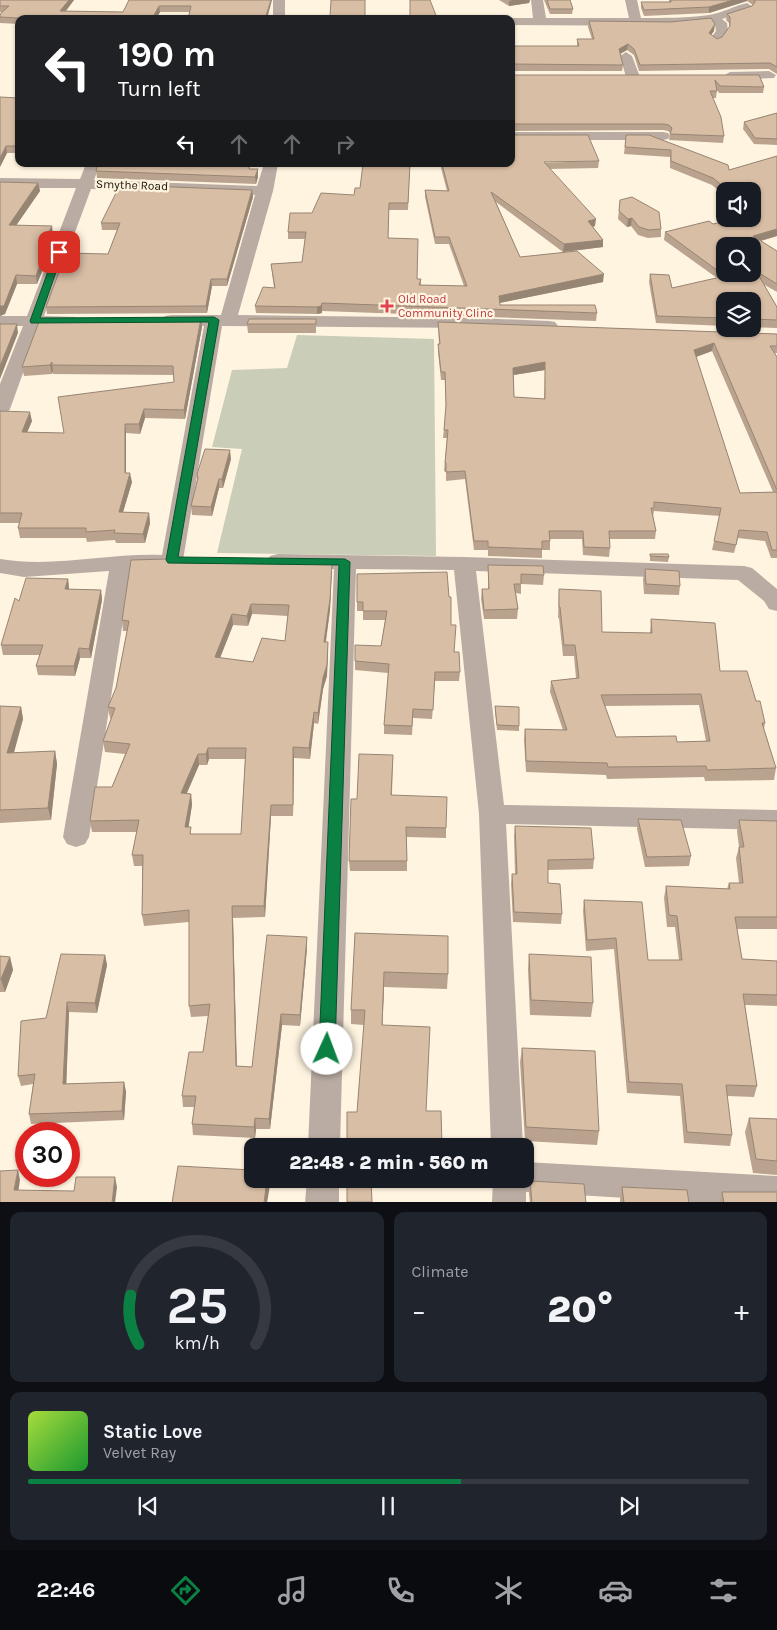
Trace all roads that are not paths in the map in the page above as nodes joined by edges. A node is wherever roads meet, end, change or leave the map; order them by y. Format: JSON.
{"nodes":[{"id":1,"x":279,"y":0,"type":"edge"},
{"id":2,"x":537,"y":0,"type":"edge"},
{"id":3,"x":631,"y":0,"type":"edge"},
{"id":4,"x":747,"y":7,"type":"edge"},
{"id":5,"x":279,"y":15,"type":"edge"},
{"id":6,"x":713,"y":18,"type":"junction"},
{"id":7,"x":515,"y":21,"type":"edge"},
{"id":8,"x":540,"y":21,"type":"junction"},
{"id":9,"x":636,"y":21,"type":"junction"},
{"id":10,"x":716,"y":39,"type":"edge"},
{"id":11,"x":626,"y":56,"type":"edge"},
{"id":12,"x":769,"y":75,"type":"dead end"},
{"id":13,"x":720,"y":76,"type":"edge"},
{"id":14,"x":633,"y":77,"type":"edge"},
{"id":15,"x":515,"y":136,"type":"edge"},
{"id":16,"x":663,"y":136,"type":"dead end"},
{"id":17,"x":92,"y":167,"type":"edge"},
{"id":18,"x":270,"y":167,"type":"edge"},
{"id":19,"x":0,"y":183,"type":"edge"},
{"id":20,"x":84,"y":184,"type":"junction"},
{"id":21,"x":265,"y":190,"type":"junction"},
{"id":22,"x":154,"y":320,"type":"edge"},
{"id":23,"x":221,"y":320,"type":"junction"},
{"id":24,"x":0,"y":321,"type":"edge"},
{"id":25,"x":34,"y":321,"type":"junction"},
{"id":26,"x":84,"y":321,"type":"edge"},
{"id":27,"x":565,"y":326,"type":"edge"},
{"id":28,"x":0,"y":409,"type":"edge"},
{"id":29,"x":258,"y":561,"type":"edge"},
{"id":30,"x":121,"y":562,"type":"junction"},
{"id":31,"x":345,"y":562,"type":"junction"},
{"id":32,"x":464,"y":564,"type":"junction"},
{"id":33,"x":0,"y":566,"type":"edge"},
{"id":34,"x":777,"y":604,"type":"edge"},
{"id":35,"x":492,"y":814,"type":"junction"},
{"id":36,"x":777,"y":820,"type":"edge"},
{"id":37,"x":76,"y":837,"type":"dead end"},
{"id":38,"x":324,"y":1138,"type":"edge"},
{"id":39,"x":507,"y":1138,"type":"edge"},
{"id":40,"x":534,"y":1178,"type":"edge"},
{"id":41,"x":322,"y":1188,"type":"edge"},
{"id":42,"x":509,"y":1188,"type":"edge"},
{"id":43,"x":777,"y":1191,"type":"edge"},
{"id":44,"x":322,"y":1202,"type":"edge"},
{"id":45,"x":509,"y":1202,"type":"edge"}],
"edges":[{"from":1,"to":5,"type":"street"},
{"from":2,"to":8,"type":"street"},
{"from":3,"to":9,"type":"street"},
{"from":4,"to":6,"type":"street"},
{"from":6,"to":9,"type":"street"},
{"from":6,"to":10,"type":"street"},
{"from":7,"to":8,"type":"street"},
{"from":8,"to":9,"type":"street"},
{"from":11,"to":14,"type":"street"},
{"from":12,"to":13,"type":"street"},
{"from":15,"to":16,"type":"street"},
{"from":17,"to":20,"type":"street"},
{"from":18,"to":21,"type":"street"},
{"from":19,"to":20,"type":"street","name":"Smythe Road"},
{"from":20,"to":21,"type":"street","name":"Smythe Road"},
{"from":20,"to":25,"type":"street"},
{"from":21,"to":23,"type":"street"},
{"from":22,"to":23,"type":"street"},
{"from":23,"to":27,"type":"street"},
{"from":23,"to":30,"type":"street"},
{"from":24,"to":25,"type":"street"},
{"from":25,"to":26,"type":"street"},
{"from":25,"to":28,"type":"street"},
{"from":29,"to":31,"type":"street"},
{"from":30,"to":33,"type":"street"},
{"from":30,"to":37,"type":"street"},
{"from":31,"to":32,"type":"street"},
{"from":31,"to":38,"type":"street"},
{"from":32,"to":34,"type":"street"},
{"from":32,"to":35,"type":"street"},
{"from":35,"to":36,"type":"street"},
{"from":35,"to":39,"type":"street"},
{"from":40,"to":43,"type":"street"},
{"from":41,"to":44,"type":"street"},
{"from":42,"to":45,"type":"street"}]}
